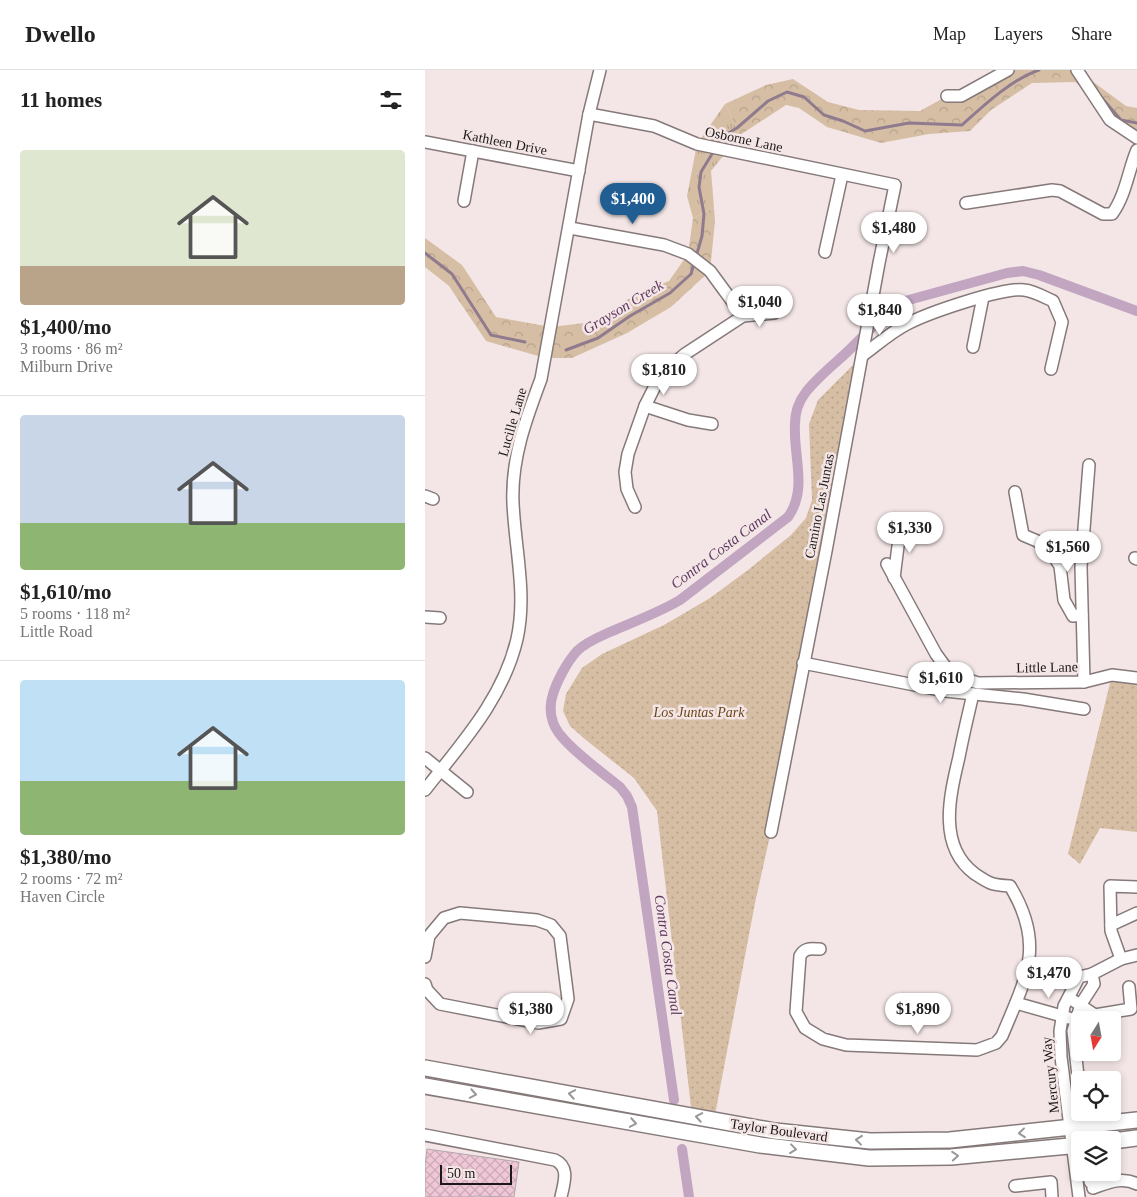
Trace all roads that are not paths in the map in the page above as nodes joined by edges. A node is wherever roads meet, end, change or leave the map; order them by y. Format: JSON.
{"nodes":[{"id":1,"x":600,"y":70,"type":"edge"},
{"id":2,"x":1009,"y":70,"type":"edge"},
{"id":3,"x":1077,"y":70,"type":"edge"},
{"id":4,"x":947,"y":96,"type":"dead end"},
{"id":5,"x":589,"y":114,"type":"junction"},
{"id":6,"x":1137,"y":138,"type":"edge"},
{"id":7,"x":425,"y":142,"type":"edge"},
{"id":8,"x":1137,"y":150,"type":"edge"},
{"id":9,"x":473,"y":151,"type":"junction"},
{"id":10,"x":579,"y":172,"type":"junction"},
{"id":11,"x":842,"y":175,"type":"junction"},
{"id":12,"x":895,"y":185,"type":"joint"},
{"id":13,"x":464,"y":201,"type":"dead end"},
{"id":14,"x":966,"y":203,"type":"dead end"},
{"id":15,"x":569,"y":228,"type":"junction"},
{"id":16,"x":825,"y":252,"type":"dead end"},
{"id":17,"x":983,"y":297,"type":"junction"},
{"id":18,"x":774,"y":313,"type":"dead end"},
{"id":19,"x":743,"y":316,"type":"junction"},
{"id":20,"x":973,"y":347,"type":"dead end"},
{"id":21,"x":864,"y":351,"type":"junction"},
{"id":22,"x":1051,"y":369,"type":"dead end"},
{"id":23,"x":645,"y":406,"type":"junction"},
{"id":24,"x":712,"y":424,"type":"dead end"},
{"id":25,"x":1089,"y":465,"type":"dead end"},
{"id":26,"x":1015,"y":492,"type":"dead end"},
{"id":27,"x":635,"y":507,"type":"dead end"},
{"id":28,"x":906,"y":525,"type":"dead end"},
{"id":29,"x":887,"y":564,"type":"dead end"},
{"id":30,"x":894,"y":578,"type":"junction"},
{"id":31,"x":1082,"y":614,"type":"junction"},
{"id":32,"x":425,"y":617,"type":"edge"},
{"id":33,"x":440,"y":618,"type":"dead end"},
{"id":34,"x":803,"y":663,"type":"junction"},
{"id":35,"x":1137,"y":678,"type":"edge"},
{"id":36,"x":1084,"y":682,"type":"junction"},
{"id":37,"x":973,"y":694,"type":"junction"},
{"id":38,"x":1084,"y":709,"type":"dead end"},
{"id":39,"x":425,"y":758,"type":"edge"},
{"id":40,"x":440,"y":771,"type":"junction"},
{"id":41,"x":425,"y":790,"type":"edge"},
{"id":42,"x":467,"y":792,"type":"dead end"},
{"id":43,"x":771,"y":832,"type":"dead end"},
{"id":44,"x":1137,"y":887,"type":"edge"},
{"id":45,"x":1137,"y":913,"type":"edge"},
{"id":46,"x":1111,"y":925,"type":"junction"},
{"id":47,"x":820,"y":949,"type":"dead end"},
{"id":48,"x":1137,"y":955,"type":"edge"},
{"id":49,"x":425,"y":957,"type":"edge"},
{"id":50,"x":1121,"y":959,"type":"junction"},
{"id":51,"x":1092,"y":974,"type":"junction"},
{"id":52,"x":425,"y":984,"type":"edge"},
{"id":53,"x":1129,"y":987,"type":"dead end"},
{"id":54,"x":1069,"y":997,"type":"junction"},
{"id":55,"x":1016,"y":1003,"type":"junction"},
{"id":56,"x":1081,"y":1004,"type":"junction"},
{"id":57,"x":1079,"y":1011,"type":"edge"},
{"id":58,"x":1062,"y":1016,"type":"junction"},
{"id":59,"x":1071,"y":1018,"type":"edge"},
{"id":60,"x":425,"y":1068,"type":"edge"},
{"id":61,"x":425,"y":1086,"type":"edge"},
{"id":62,"x":1137,"y":1120,"type":"edge"},
{"id":63,"x":1081,"y":1127,"type":"edge"},
{"id":64,"x":425,"y":1135,"type":"edge"},
{"id":65,"x":1135,"y":1138,"type":"edge"},
{"id":66,"x":1121,"y":1140,"type":"edge"},
{"id":67,"x":1071,"y":1145,"type":"edge"},
{"id":68,"x":1121,"y":1146,"type":"edge"},
{"id":69,"x":1078,"y":1181,"type":"edge"},
{"id":70,"x":1093,"y":1182,"type":"edge"},
{"id":71,"x":1137,"y":1184,"type":"edge"},
{"id":72,"x":1015,"y":1186,"type":"dead end"},
{"id":73,"x":561,"y":1197,"type":"edge"},
{"id":74,"x":1053,"y":1197,"type":"edge"},
{"id":75,"x":1079,"y":1197,"type":"edge"}],
"edges":[{"from":1,"to":5,"type":"street","name":"Lucille Lane"},
{"from":2,"to":4,"type":"street"},
{"from":3,"to":6,"type":"street"},
{"from":5,"to":10,"type":"street","name":"Lucille Lane"},
{"from":5,"to":11,"type":"street","name":"Osborne Lane"},
{"from":7,"to":9,"type":"street","name":"Kathleen Drive"},
{"from":8,"to":14,"type":"street"},
{"from":9,"to":10,"type":"street","name":"Kathleen Drive"},
{"from":9,"to":13,"type":"street"},
{"from":10,"to":15,"type":"street","name":"Lucille Lane"},
{"from":11,"to":12,"type":"street","name":"Osborne Lane"},
{"from":11,"to":16,"type":"street"},
{"from":12,"to":21,"type":"street","name":"Camino Las Juntas"},
{"from":15,"to":19,"type":"street"},
{"from":15,"to":40,"type":"street","name":"Lucille Lane"},
{"from":17,"to":20,"type":"street"},
{"from":17,"to":21,"type":"street"},
{"from":17,"to":22,"type":"street"},
{"from":18,"to":19,"type":"street"},
{"from":19,"to":23,"type":"street"},
{"from":21,"to":34,"type":"street","name":"Camino Las Juntas"},
{"from":23,"to":24,"type":"street"},
{"from":23,"to":27,"type":"street"},
{"from":25,"to":31,"type":"street"},
{"from":26,"to":31,"type":"street"},
{"from":28,"to":30,"type":"street"},
{"from":29,"to":30,"type":"street"},
{"from":30,"to":36,"type":"street","name":"Little Lane"},
{"from":31,"to":36,"type":"street"},
{"from":32,"to":33,"type":"street"},
{"from":34,"to":37,"type":"street"},
{"from":34,"to":43,"type":"street","name":"Camino Las Juntas"},
{"from":35,"to":36,"type":"street","name":"Little Lane"},
{"from":37,"to":38,"type":"street"},
{"from":37,"to":55,"type":"street"},
{"from":39,"to":40,"type":"street"},
{"from":40,"to":41,"type":"street","name":"Lucille Lane"},
{"from":40,"to":42,"type":"street"},
{"from":44,"to":46,"type":"street"},
{"from":45,"to":46,"type":"street"},
{"from":46,"to":50,"type":"street"},
{"from":47,"to":55,"type":"street"},
{"from":48,"to":50,"type":"street","name":"Mercury Way"},
{"from":49,"to":52,"type":"street"},
{"from":50,"to":51,"type":"street","name":"Mercury Way"},
{"from":51,"to":54,"type":"street","name":"Mercury Way"},
{"from":51,"to":56,"type":"street","name":"Mercury Way"},
{"from":53,"to":56,"type":"street"},
{"from":54,"to":56,"type":"street"},
{"from":54,"to":58,"type":"street","name":"Mercury Way"},
{"from":55,"to":58,"type":"street"},
{"from":56,"to":57,"type":"street","name":"Mercury Way"},
{"from":58,"to":59,"type":"street"},
{"from":58,"to":63,"type":"street","name":"Mercury Way"},
{"from":63,"to":60,"type":"main road","name":"Taylor Boulevard","one_way":true},
{"from":61,"to":67,"type":"main road","name":"Taylor Boulevard","one_way":true},
{"from":62,"to":63,"type":"main road","name":"Taylor Boulevard"},
{"from":64,"to":73,"type":"street"},
{"from":65,"to":66,"type":"main road"},
{"from":65,"to":68,"type":"main road"},
{"from":69,"to":75,"type":"street","name":"Mercury Way"},
{"from":70,"to":71,"type":"street"},
{"from":72,"to":74,"type":"street"}]}
